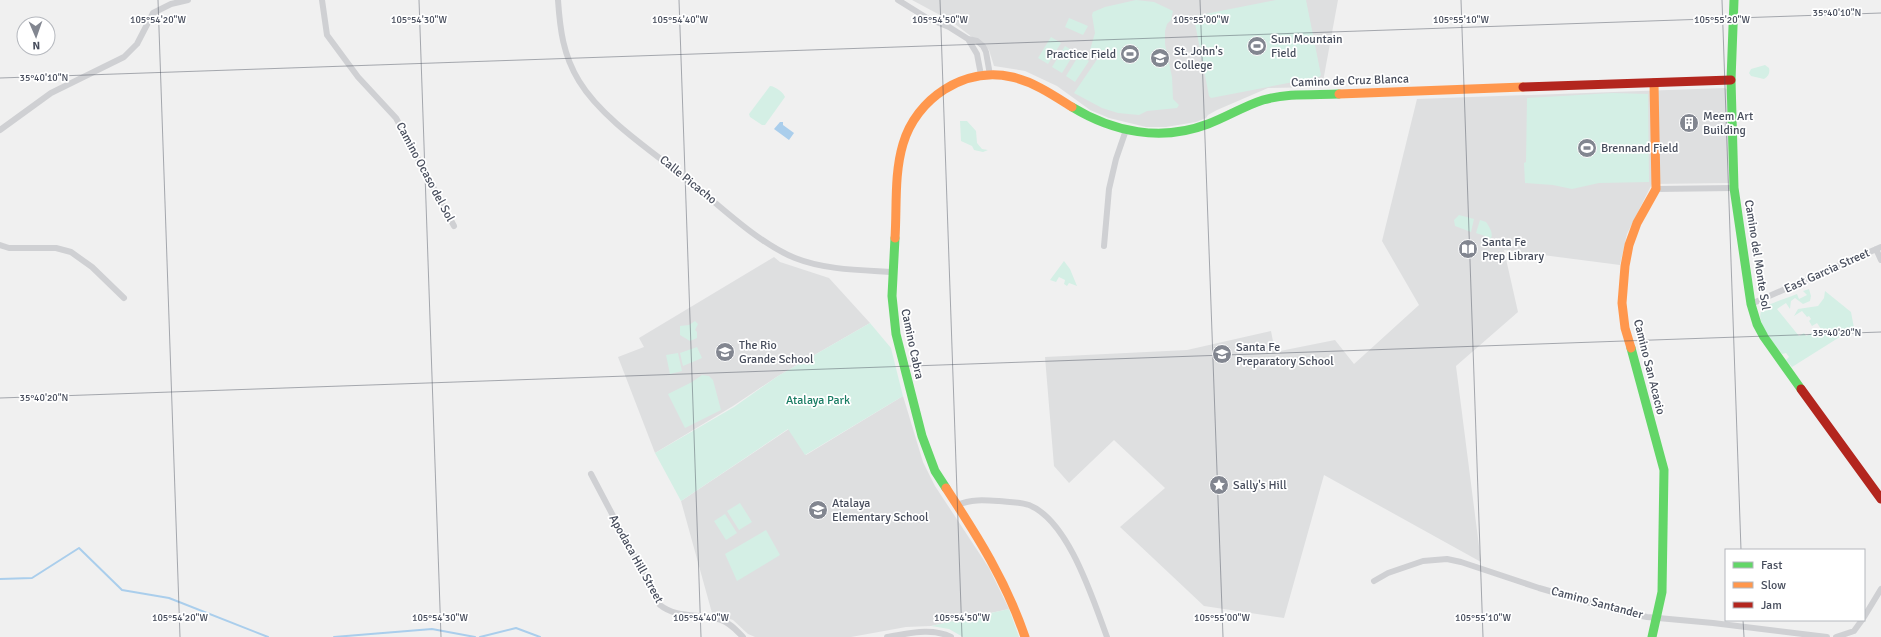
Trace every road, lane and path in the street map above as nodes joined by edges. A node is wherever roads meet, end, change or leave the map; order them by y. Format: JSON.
{"nodes":[{"id":1,"x":188,"y":0,"type":"edge"},
{"id":2,"x":322,"y":0,"type":"edge"},
{"id":3,"x":558,"y":0,"type":"edge"},
{"id":4,"x":898,"y":0,"type":"edge"},
{"id":5,"x":1734,"y":0,"type":"edge"},
{"id":6,"x":968,"y":39,"type":"junction"},
{"id":7,"x":986,"y":75,"type":"junction"},
{"id":8,"x":1731,"y":80,"type":"junction"},
{"id":9,"x":1654,"y":83,"type":"junction"},
{"id":10,"x":0,"y":130,"type":"edge"},
{"id":11,"x":1126,"y":130,"type":"junction"},
{"id":12,"x":1734,"y":188,"type":"junction"},
{"id":13,"x":1656,"y":189,"type":"junction"},
{"id":14,"x":454,"y":226,"type":"dead end"},
{"id":15,"x":0,"y":245,"type":"edge"},
{"id":16,"x":1104,"y":246,"type":"dead end"},
{"id":17,"x":1879,"y":248,"type":"edge"},
{"id":18,"x":1881,"y":260,"type":"edge"},
{"id":19,"x":893,"y":272,"type":"junction"},
{"id":20,"x":124,"y":298,"type":"dead end"},
{"id":21,"x":1751,"y":304,"type":"junction"},
{"id":22,"x":591,"y":474,"type":"dead end"},
{"id":23,"x":1881,"y":499,"type":"edge"},
{"id":24,"x":957,"y":505,"type":"junction"},
{"id":25,"x":1374,"y":581,"type":"dead end"},
{"id":26,"x":1881,"y":589,"type":"edge"},
{"id":27,"x":1865,"y":615,"type":"edge"},
{"id":28,"x":1657,"y":617,"type":"junction"},
{"id":29,"x":1861,"y":621,"type":"edge"},
{"id":30,"x":1770,"y":630,"type":"junction"},
{"id":31,"x":744,"y":637,"type":"edge"},
{"id":32,"x":887,"y":637,"type":"edge"},
{"id":33,"x":951,"y":637,"type":"edge"},
{"id":34,"x":1025,"y":637,"type":"edge"},
{"id":35,"x":1108,"y":637,"type":"edge"},
{"id":36,"x":1652,"y":637,"type":"edge"},
{"id":37,"x":1770,"y":637,"type":"edge"},
{"id":38,"x":1820,"y":637,"type":"edge"},
{"id":39,"x":1827,"y":637,"type":"edge"},
{"id":40,"x":1836,"y":637,"type":"edge"}],
"edges":[{"from":1,"to":10,"type":"street"},
{"from":2,"to":14,"type":"street","name":"Camino Ocaso del Sol"},
{"from":3,"to":19,"type":"street","name":"Calle Picacho"},
{"from":4,"to":6,"type":"street"},
{"from":5,"to":8,"type":"street","name":"Camino del Monte Sol"},
{"from":6,"to":7,"type":"street"},
{"from":6,"to":7,"type":"street"},
{"from":7,"to":11,"type":"street","name":"Camino de Cruz Blanca"},
{"from":7,"to":19,"type":"street","name":"Camino Cabra"},
{"from":8,"to":9,"type":"street","name":"Camino de Cruz Blanca"},
{"from":8,"to":12,"type":"street","name":"Camino del Monte Sol"},
{"from":9,"to":11,"type":"street","name":"Camino de Cruz Blanca"},
{"from":9,"to":13,"type":"street"},
{"from":11,"to":16,"type":"street"},
{"from":12,"to":13,"type":"street"},
{"from":12,"to":21,"type":"street","name":"Camino del Monte Sol"},
{"from":13,"to":28,"type":"street","name":"Camino San Acacio"},
{"from":15,"to":20,"type":"street"},
{"from":17,"to":18,"type":"street"},
{"from":17,"to":21,"type":"street","name":"East Garcia Street"},
{"from":19,"to":24,"type":"street","name":"Camino Cabra"},
{"from":21,"to":23,"type":"street","name":"Camino del Monte Sol"},
{"from":22,"to":31,"type":"street","name":"Apodaca Hill Street"},
{"from":24,"to":34,"type":"street","name":"Camino Cabra"},
{"from":24,"to":35,"type":"street"},
{"from":25,"to":28,"type":"street","name":"Camino Santander"},
{"from":26,"to":27,"type":"street"},
{"from":28,"to":30,"type":"street","name":"Camino Santander"},
{"from":28,"to":36,"type":"street","name":"Camino San Acacio"},
{"from":29,"to":40,"type":"street"},
{"from":30,"to":37,"type":"street"},
{"from":30,"to":38,"type":"street","name":"Camino Santander"},
{"from":32,"to":33,"type":"street"},
{"from":38,"to":39,"type":"street","name":"Camino Santander"}]}
